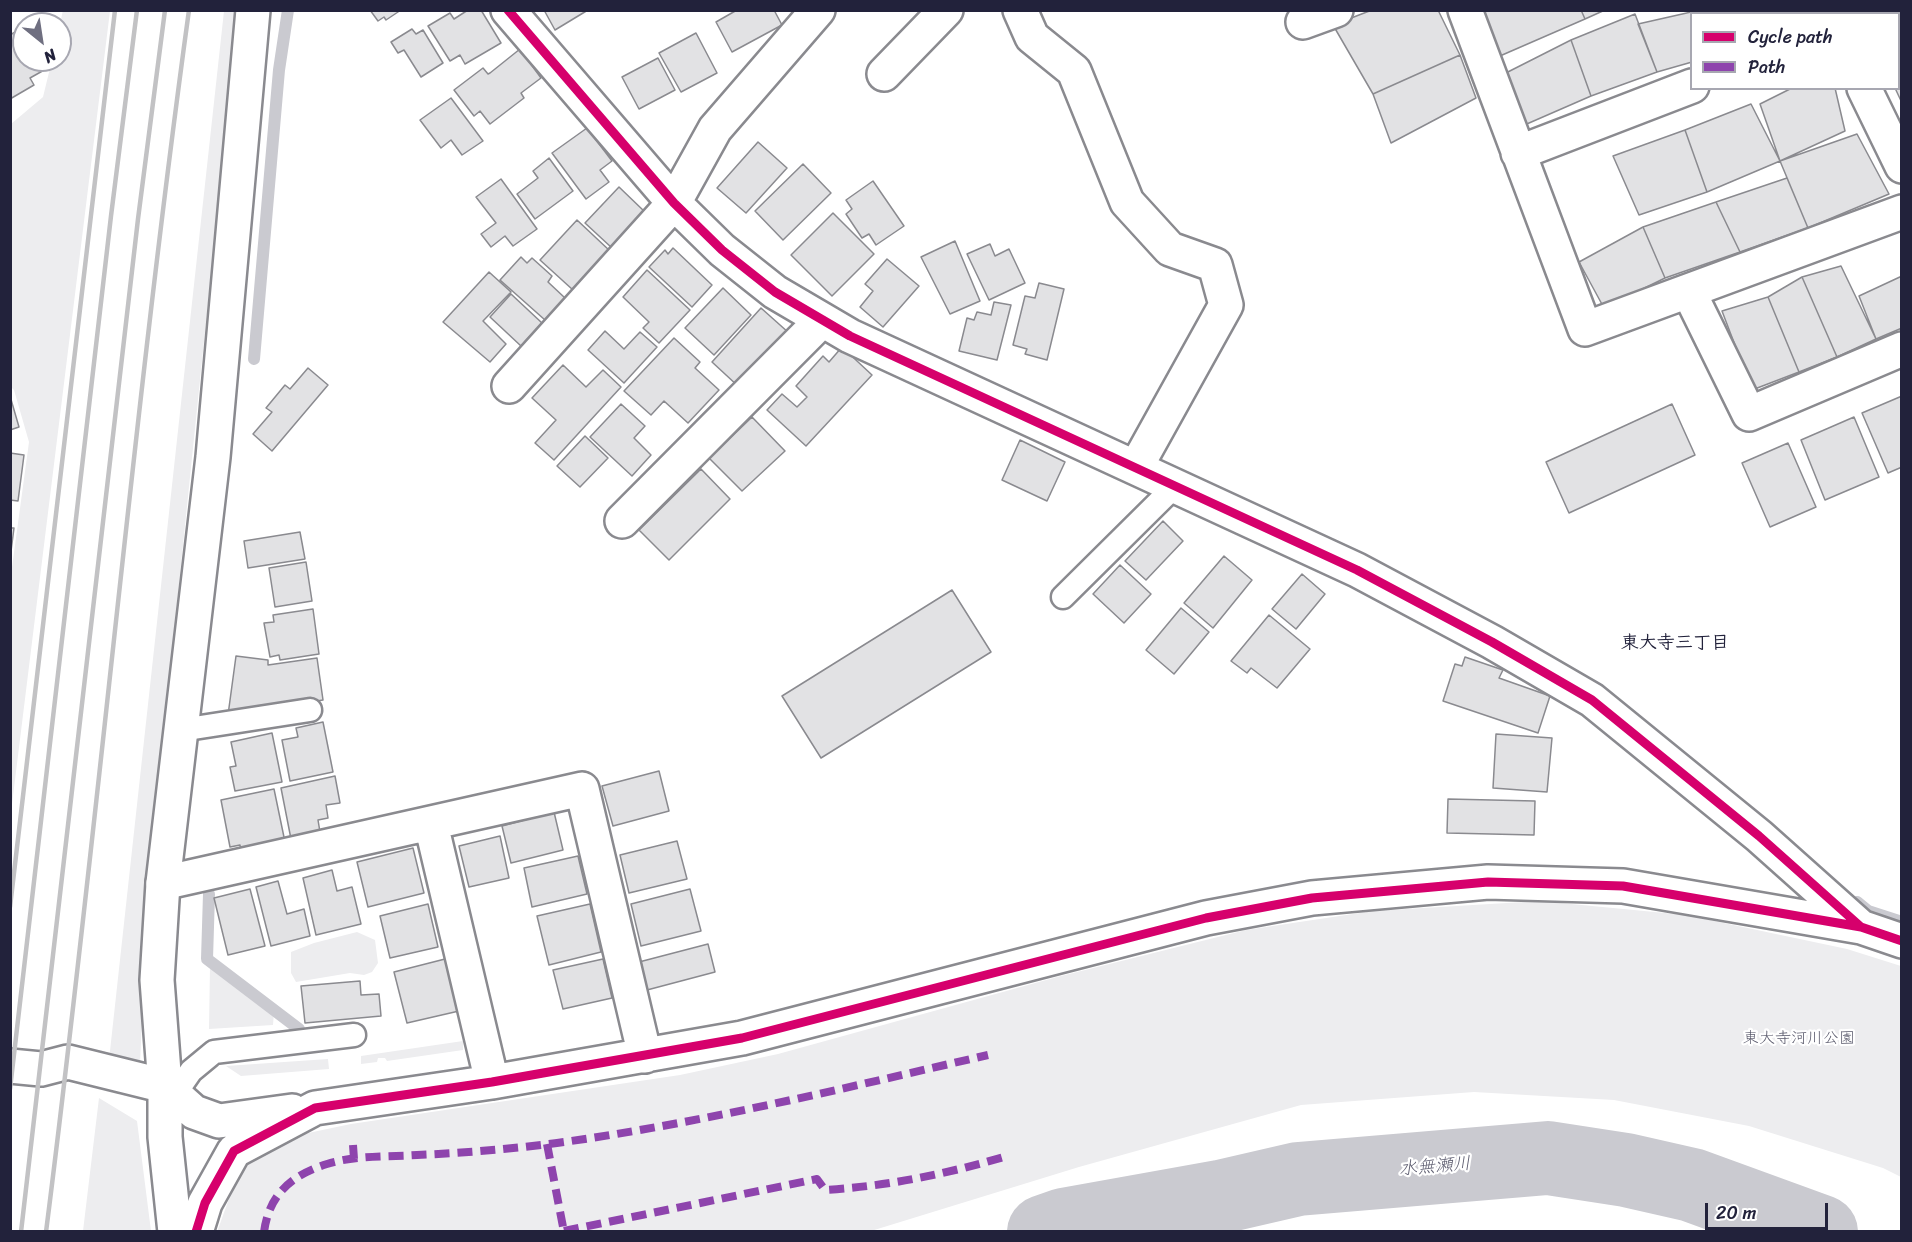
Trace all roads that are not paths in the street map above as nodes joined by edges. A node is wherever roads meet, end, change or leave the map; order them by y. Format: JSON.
{"nodes":[{"id":1,"x":253,"y":10,"type":"edge"},
{"id":2,"x":508,"y":10,"type":"edge"},
{"id":3,"x":946,"y":10,"type":"edge"},
{"id":4,"x":1020,"y":10,"type":"edge"},
{"id":5,"x":1336,"y":10,"type":"edge"},
{"id":6,"x":1465,"y":10,"type":"edge"},
{"id":7,"x":811,"y":13,"type":"edge"},
{"id":8,"x":1303,"y":22,"type":"dead end"},
{"id":9,"x":884,"y":74,"type":"dead end"},
{"id":10,"x":1690,"y":87,"type":"edge"},
{"id":11,"x":1865,"y":90,"type":"edge"},
{"id":12,"x":1518,"y":153,"type":"junction"},
{"id":13,"x":1902,"y":166,"type":"edge"},
{"id":14,"x":674,"y":203,"type":"junction"},
{"id":15,"x":1902,"y":212,"type":"edge"},
{"id":16,"x":1689,"y":292,"type":"junction"},
{"id":17,"x":822,"y":320,"type":"junction"},
{"id":18,"x":1902,"y":349,"type":"edge"},
{"id":19,"x":509,"y":386,"type":"dead end"},
{"id":20,"x":1136,"y":466,"type":"junction"},
{"id":21,"x":1174,"y":487,"type":"junction"},
{"id":22,"x":622,"y":521,"type":"dead end"},
{"id":23,"x":1063,"y":597,"type":"dead end"},
{"id":24,"x":310,"y":710,"type":"dead end"},
{"id":25,"x":181,"y":730,"type":"junction"},
{"id":26,"x":431,"y":824,"type":"junction"},
{"id":27,"x":163,"y":883,"type":"junction"},
{"id":28,"x":1860,"y":927,"type":"junction"},
{"id":29,"x":1902,"y":940,"type":"edge"},
{"id":30,"x":354,"y":1035,"type":"dead end"},
{"id":31,"x":645,"y":1056,"type":"junction"},
{"id":32,"x":10,"y":1066,"type":"edge"},
{"id":33,"x":492,"y":1082,"type":"junction"},
{"id":34,"x":170,"y":1090,"type":"junction"},
{"id":35,"x":315,"y":1108,"type":"junction"},
{"id":36,"x":176,"y":1232,"type":"edge"},
{"id":37,"x":196,"y":1232,"type":"edge"}],
"edges":[{"from":1,"to":25,"type":"street"},
{"from":2,"to":14,"type":"street"},
{"from":3,"to":9,"type":"street"},
{"from":4,"to":20,"type":"street"},
{"from":5,"to":8,"type":"street"},
{"from":6,"to":12,"type":"street"},
{"from":7,"to":14,"type":"street"},
{"from":10,"to":12,"type":"street"},
{"from":11,"to":13,"type":"street"},
{"from":12,"to":16,"type":"street"},
{"from":14,"to":17,"type":"street"},
{"from":14,"to":19,"type":"street"},
{"from":15,"to":16,"type":"street"},
{"from":16,"to":18,"type":"street"},
{"from":17,"to":20,"type":"street"},
{"from":17,"to":22,"type":"street"},
{"from":20,"to":21,"type":"street"},
{"from":21,"to":23,"type":"lane"},
{"from":21,"to":28,"type":"street"},
{"from":24,"to":25,"type":"lane"},
{"from":25,"to":27,"type":"street"},
{"from":26,"to":27,"type":"street"},
{"from":26,"to":31,"type":"street"},
{"from":26,"to":33,"type":"street"},
{"from":27,"to":34,"type":"street"},
{"from":28,"to":29,"type":"street"},
{"from":28,"to":31,"type":"street"},
{"from":30,"to":34,"type":"lane"},
{"from":31,"to":33,"type":"street"},
{"from":32,"to":34,"type":"street"},
{"from":33,"to":35,"type":"street"},
{"from":34,"to":35,"type":"street"},
{"from":34,"to":36,"type":"street"},
{"from":35,"to":37,"type":"street"}]}
